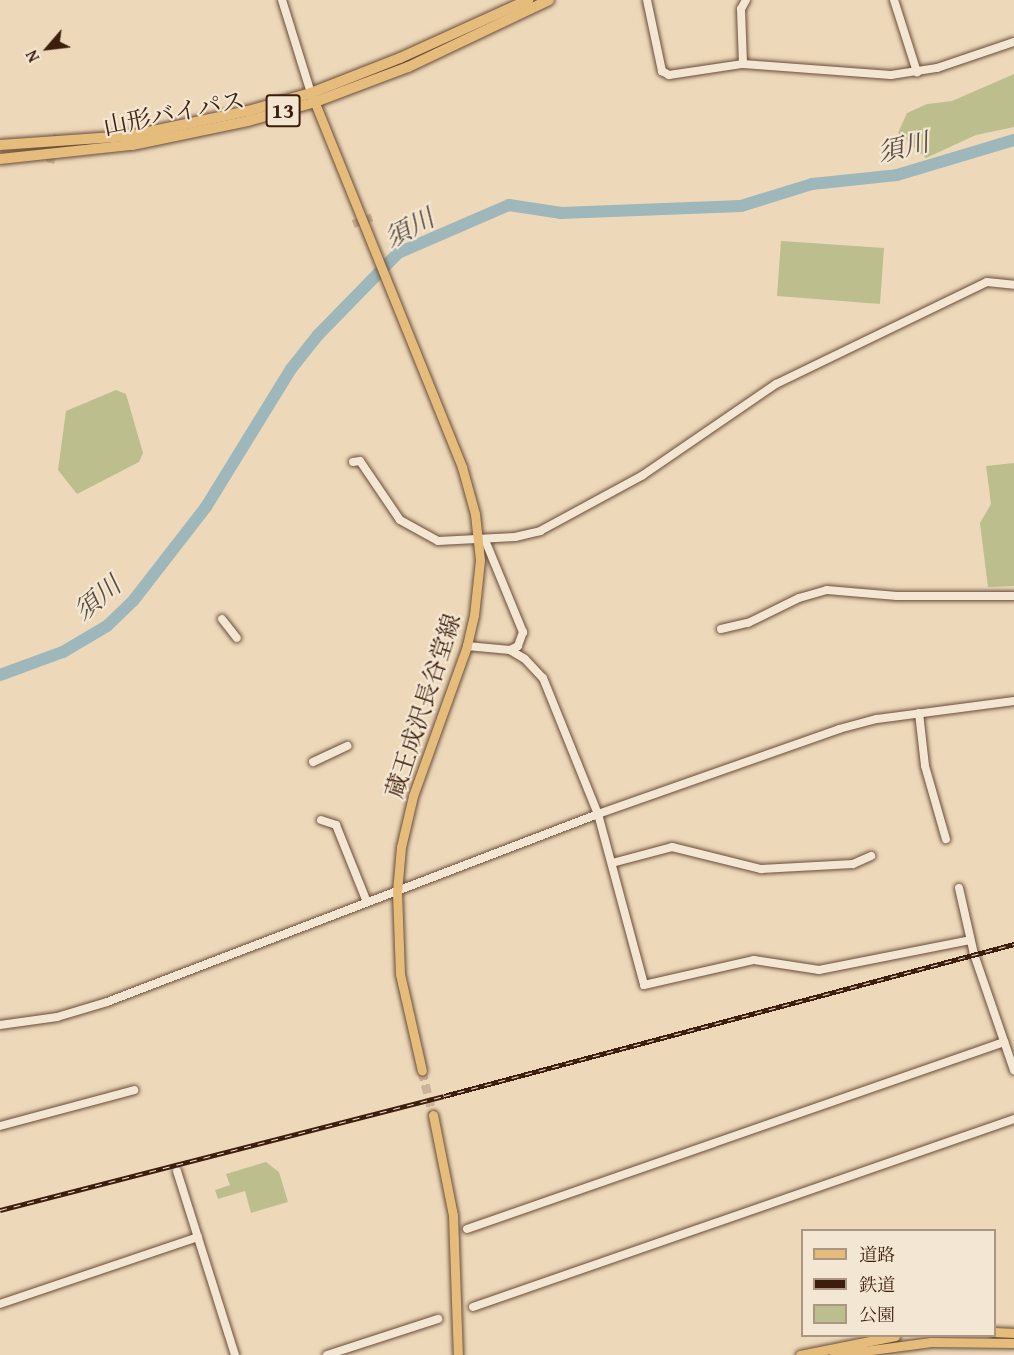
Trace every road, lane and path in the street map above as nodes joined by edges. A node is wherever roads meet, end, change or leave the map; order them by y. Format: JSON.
{"nodes":[{"id":1,"x":282,"y":0,"type":"edge"},
{"id":2,"x":528,"y":0,"type":"edge"},
{"id":3,"x":549,"y":0,"type":"edge"},
{"id":4,"x":647,"y":0,"type":"edge"},
{"id":5,"x":747,"y":0,"type":"edge"},
{"id":6,"x":894,"y":0,"type":"edge"},
{"id":7,"x":1014,"y":42,"type":"edge"},
{"id":8,"x":743,"y":64,"type":"junction"},
{"id":9,"x":917,"y":72,"type":"junction"},
{"id":10,"x":313,"y":98,"type":"junction"},
{"id":11,"x":0,"y":146,"type":"edge"},
{"id":12,"x":0,"y":159,"type":"edge"},
{"id":13,"x":1014,"y":285,"type":"edge"},
{"id":14,"x":353,"y":462,"type":"dead end"},
{"id":15,"x":481,"y":539,"type":"junction"},
{"id":16,"x":1014,"y":596,"type":"edge"},
{"id":17,"x":222,"y":619,"type":"dead end"},
{"id":18,"x":721,"y":629,"type":"dead end"},
{"id":19,"x":237,"y":638,"type":"dead end"},
{"id":20,"x":467,"y":646,"type":"junction"},
{"id":21,"x":510,"y":651,"type":"junction"},
{"id":22,"x":1014,"y":701,"type":"edge"},
{"id":23,"x":919,"y":713,"type":"junction"},
{"id":24,"x":348,"y":746,"type":"dead end"},
{"id":25,"x":313,"y":762,"type":"dead end"},
{"id":26,"x":598,"y":814,"type":"junction"},
{"id":27,"x":321,"y":820,"type":"dead end"},
{"id":28,"x":946,"y":839,"type":"dead end"},
{"id":29,"x":871,"y":856,"type":"dead end"},
{"id":30,"x":612,"y":863,"type":"junction"},
{"id":31,"x":959,"y":888,"type":"dead end"},
{"id":32,"x":397,"y":892,"type":"junction"},
{"id":33,"x":367,"y":902,"type":"junction"},
{"id":34,"x":970,"y":940,"type":"junction"},
{"id":35,"x":0,"y":1025,"type":"edge"},
{"id":36,"x":1004,"y":1042,"type":"junction"},
{"id":37,"x":1014,"y":1070,"type":"edge"},
{"id":38,"x":422,"y":1071,"type":"tunnel mouth"},
{"id":39,"x":134,"y":1090,"type":"dead end"},
{"id":40,"x":433,"y":1116,"type":"tunnel mouth"},
{"id":41,"x":1014,"y":1119,"type":"edge"},
{"id":42,"x":0,"y":1126,"type":"edge"},
{"id":43,"x":177,"y":1171,"type":"dead end"},
{"id":44,"x":467,"y":1229,"type":"dead end"},
{"id":45,"x":198,"y":1237,"type":"junction"},
{"id":46,"x":0,"y":1304,"type":"edge"},
{"id":47,"x":473,"y":1307,"type":"dead end"},
{"id":48,"x":438,"y":1319,"type":"dead end"},
{"id":49,"x":996,"y":1332,"type":"edge"},
{"id":50,"x":1014,"y":1333,"type":"edge"},
{"id":51,"x":886,"y":1337,"type":"edge"},
{"id":52,"x":1014,"y":1343,"type":"edge"},
{"id":53,"x":236,"y":1355,"type":"edge"},
{"id":54,"x":327,"y":1355,"type":"edge"},
{"id":55,"x":458,"y":1355,"type":"edge"},
{"id":56,"x":800,"y":1355,"type":"edge"},
{"id":57,"x":834,"y":1355,"type":"edge"}],
"edges":[{"from":1,"to":10,"type":"street"},
{"from":2,"to":10,"type":"highway","name":"山形バイパス","number":"13"},
{"from":3,"to":10,"type":"highway","name":"山形バイパス","number":"13"},
{"from":4,"to":8,"type":"street"},
{"from":5,"to":8,"type":"street"},
{"from":6,"to":9,"type":"street"},
{"from":7,"to":9,"type":"street"},
{"from":8,"to":9,"type":"street"},
{"from":10,"to":11,"type":"highway","name":"山形バイパス","number":"13"},
{"from":10,"to":12,"type":"highway","name":"山形バイパス","number":"13"},
{"from":10,"to":15,"type":"main road","name":"蔵王成沢長谷堂線"},
{"from":13,"to":15,"type":"street"},
{"from":14,"to":15,"type":"street"},
{"from":15,"to":20,"type":"main road","name":"蔵王成沢長谷堂線"},
{"from":15,"to":21,"type":"street"},
{"from":16,"to":18,"type":"street"},
{"from":17,"to":19,"type":"street"},
{"from":20,"to":21,"type":"street"},
{"from":20,"to":32,"type":"main road","name":"蔵王成沢長谷堂線"},
{"from":21,"to":26,"type":"street"},
{"from":22,"to":23,"type":"street"},
{"from":23,"to":26,"type":"street"},
{"from":23,"to":28,"type":"street"},
{"from":24,"to":25,"type":"street"},
{"from":26,"to":30,"type":"street"},
{"from":26,"to":32,"type":"street"},
{"from":27,"to":33,"type":"street"},
{"from":29,"to":30,"type":"street"},
{"from":30,"to":34,"type":"street"},
{"from":31,"to":34,"type":"street"},
{"from":32,"to":33,"type":"street"},
{"from":32,"to":38,"type":"main road","name":"蔵王成沢長谷堂線"},
{"from":33,"to":35,"type":"street"},
{"from":34,"to":36,"type":"street"},
{"from":36,"to":37,"type":"street"},
{"from":36,"to":44,"type":"street"},
{"from":39,"to":42,"type":"street"},
{"from":40,"to":55,"type":"main road"},
{"from":41,"to":47,"type":"street"},
{"from":43,"to":45,"type":"street"},
{"from":45,"to":46,"type":"street"},
{"from":45,"to":53,"type":"street"},
{"from":48,"to":54,"type":"street"},
{"from":49,"to":50,"type":"main road"},
{"from":51,"to":56,"type":"main road"},
{"from":52,"to":57,"type":"main road"}]}
